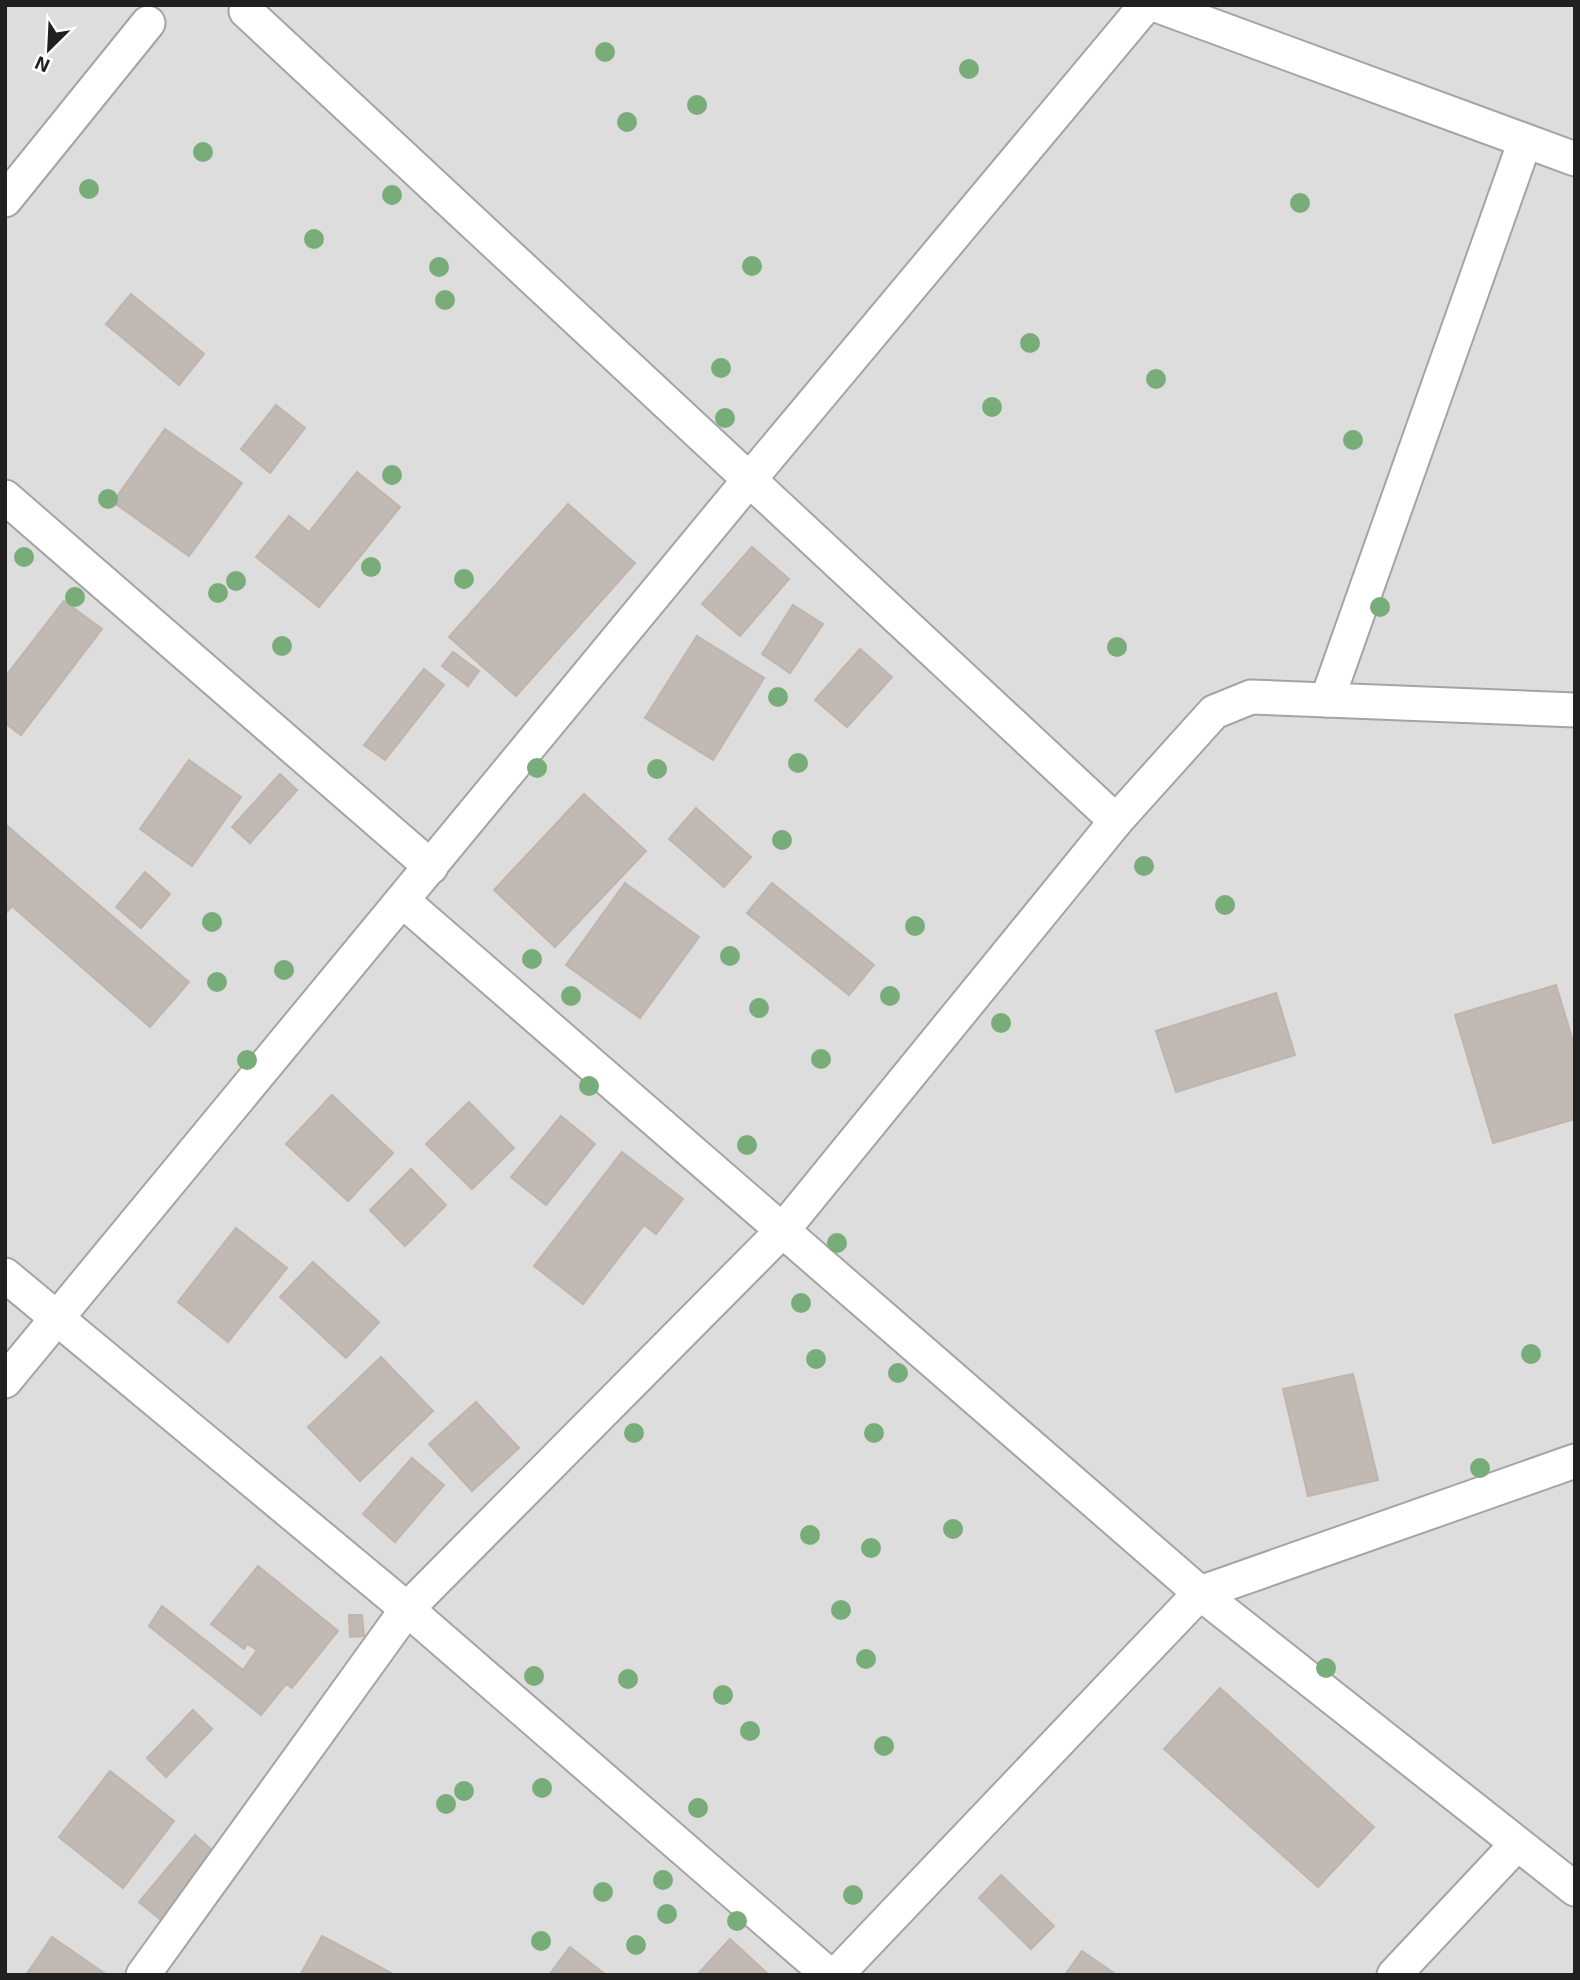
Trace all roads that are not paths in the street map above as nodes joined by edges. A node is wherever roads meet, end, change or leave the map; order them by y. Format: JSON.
{"nodes":[{"id":1,"x":1146,"y":5,"type":"edge"},
{"id":2,"x":1156,"y":5,"type":"edge"},
{"id":3,"x":246,"y":10,"type":"dead end"},
{"id":4,"x":148,"y":23,"type":"dead end"},
{"id":5,"x":1525,"y":141,"type":"junction"},
{"id":6,"x":1575,"y":159,"type":"edge"},
{"id":7,"x":5,"y":200,"type":"edge"},
{"id":8,"x":749,"y":480,"type":"junction"},
{"id":9,"x":5,"y":497,"type":"edge"},
{"id":10,"x":1327,"y":700,"type":"junction"},
{"id":11,"x":1575,"y":710,"type":"edge"},
{"id":12,"x":1116,"y":821,"type":"junction"},
{"id":13,"x":431,"y":867,"type":"junction"},
{"id":14,"x":403,"y":901,"type":"junction"},
{"id":15,"x":782,"y":1231,"type":"junction"},
{"id":16,"x":5,"y":1275,"type":"edge"},
{"id":17,"x":57,"y":1319,"type":"junction"},
{"id":18,"x":5,"y":1381,"type":"edge"},
{"id":19,"x":1575,"y":1461,"type":"edge"},
{"id":20,"x":1200,"y":1593,"type":"junction"},
{"id":21,"x":407,"y":1609,"type":"junction"},
{"id":22,"x":1517,"y":1844,"type":"junction"},
{"id":23,"x":1574,"y":1887,"type":"edge"},
{"id":24,"x":143,"y":1975,"type":"edge"},
{"id":25,"x":829,"y":1975,"type":"edge"},
{"id":26,"x":836,"y":1975,"type":"edge"},
{"id":27,"x":1394,"y":1975,"type":"edge"}],
"edges":[{"from":1,"to":8,"type":"street"},
{"from":2,"to":5,"type":"street"},
{"from":3,"to":8,"type":"street"},
{"from":4,"to":7,"type":"street"},
{"from":5,"to":6,"type":"street"},
{"from":5,"to":10,"type":"street"},
{"from":8,"to":12,"type":"street"},
{"from":8,"to":13,"type":"street"},
{"from":9,"to":13,"type":"street"},
{"from":10,"to":11,"type":"street"},
{"from":10,"to":12,"type":"street"},
{"from":12,"to":15,"type":"street"},
{"from":13,"to":14,"type":"street"},
{"from":14,"to":15,"type":"street"},
{"from":14,"to":17,"type":"street"},
{"from":15,"to":20,"type":"street"},
{"from":15,"to":21,"type":"street"},
{"from":16,"to":17,"type":"street"},
{"from":17,"to":18,"type":"street"},
{"from":17,"to":21,"type":"street"},
{"from":19,"to":20,"type":"street"},
{"from":20,"to":22,"type":"street"},
{"from":20,"to":26,"type":"street"},
{"from":21,"to":24,"type":"street"},
{"from":21,"to":25,"type":"street"},
{"from":22,"to":23,"type":"street"},
{"from":22,"to":27,"type":"street"}]}
